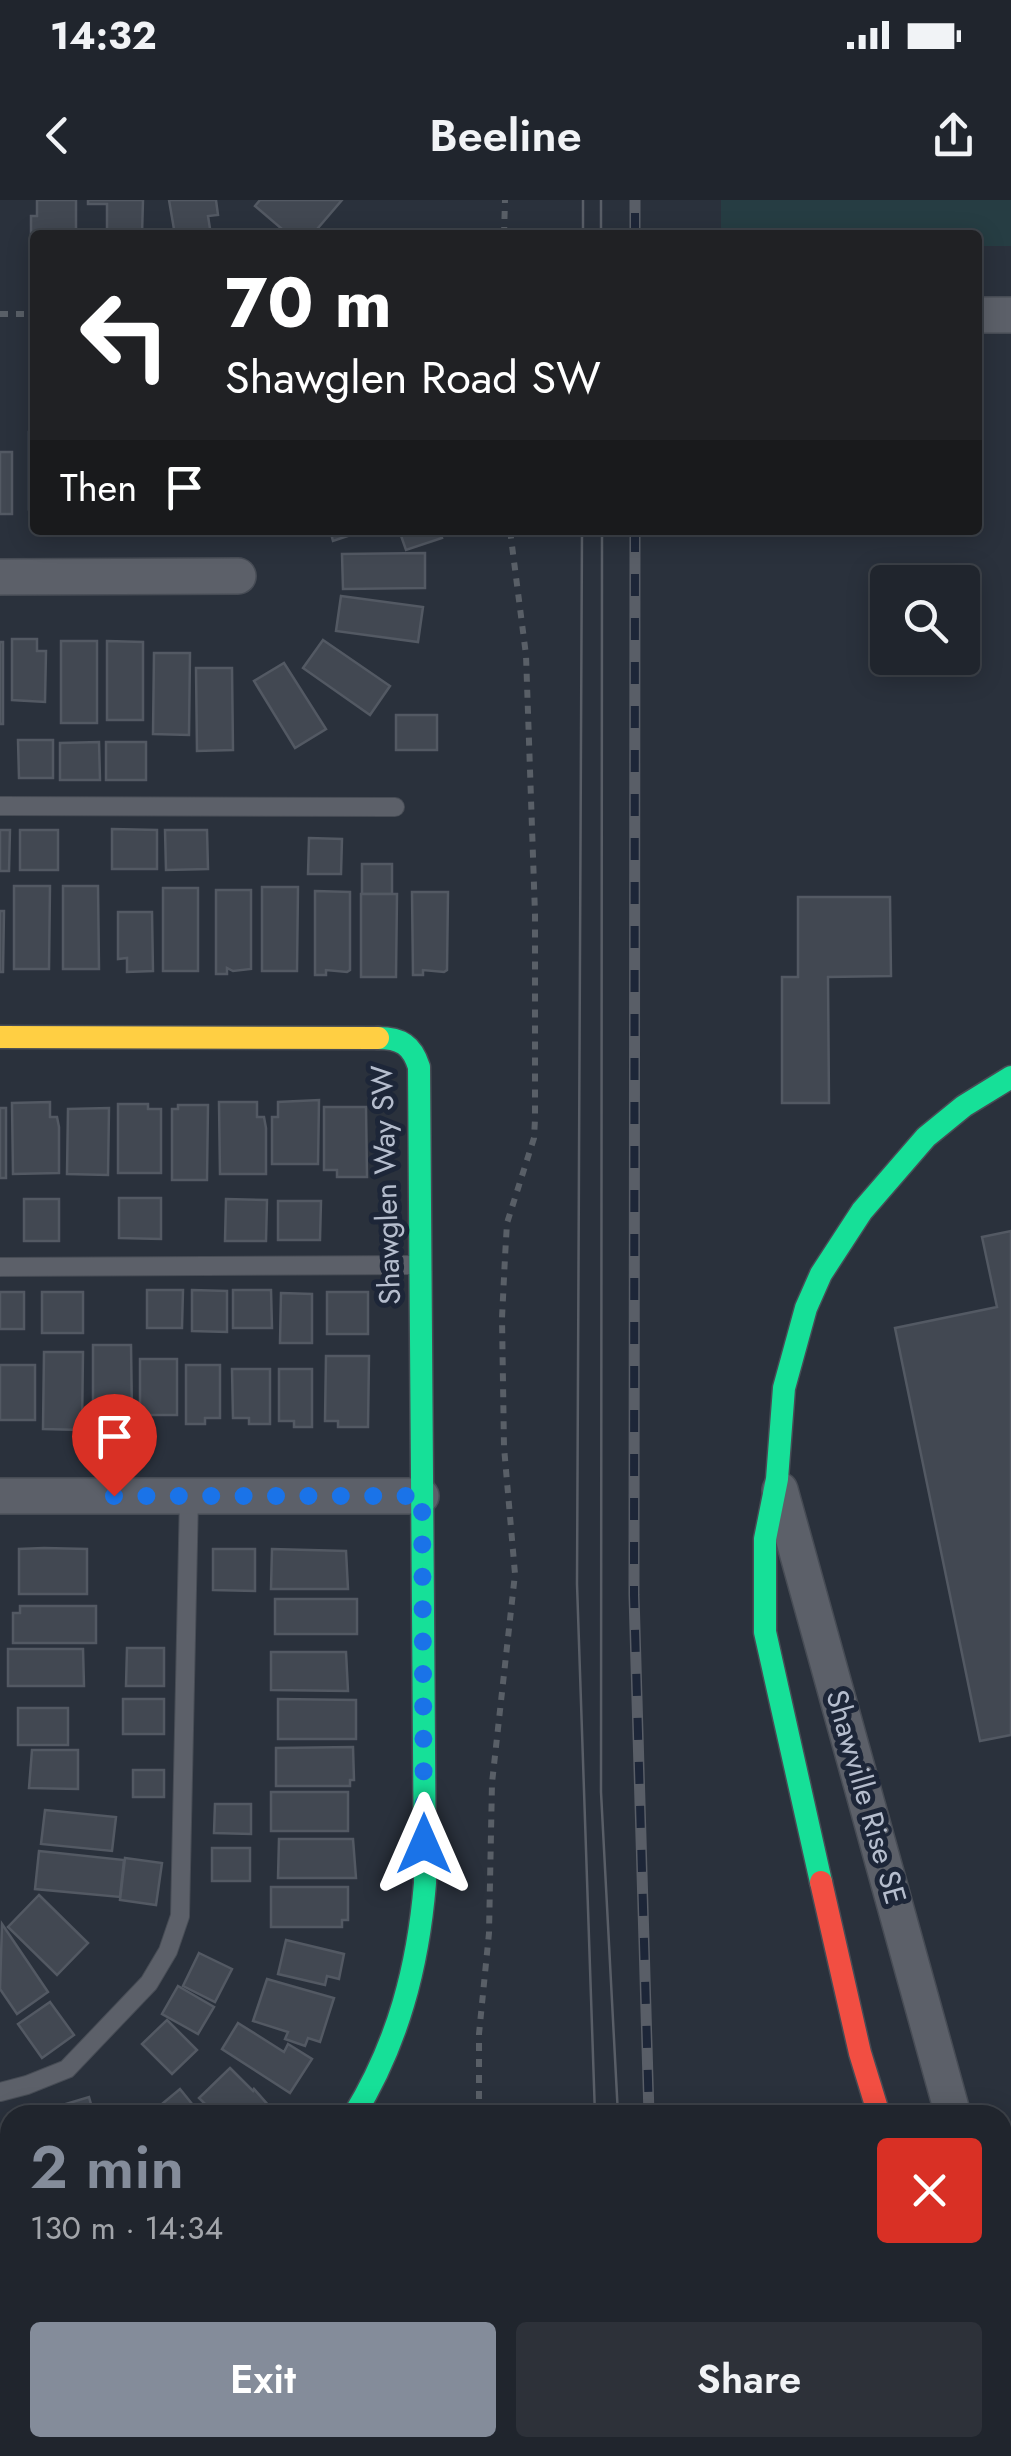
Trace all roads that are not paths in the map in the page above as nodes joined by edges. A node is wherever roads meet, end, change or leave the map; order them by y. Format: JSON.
{"nodes":[{"id":1,"x":982,"y":315,"type":"edge"},
{"id":2,"x":1011,"y":315,"type":"edge"},
{"id":3,"x":238,"y":576,"type":"dead end"},
{"id":4,"x":0,"y":577,"type":"edge"},
{"id":5,"x":0,"y":806,"type":"edge"},
{"id":6,"x":395,"y":807,"type":"dead end"},
{"id":7,"x":0,"y":1037,"type":"edge"},
{"id":8,"x":1011,"y":1077,"type":"edge"},
{"id":9,"x":0,"y":1266,"type":"edge"},
{"id":10,"x":420,"y":1266,"type":"junction"},
{"id":11,"x":777,"y":1479,"type":"junction"},
{"id":12,"x":0,"y":1496,"type":"edge"},
{"id":13,"x":189,"y":1496,"type":"junction"},
{"id":14,"x":422,"y":1496,"type":"junction"},
{"id":15,"x":860,"y":2053,"type":"junction"},
{"id":16,"x":0,"y":2092,"type":"edge"},
{"id":17,"x":359,"y":2105,"type":"edge"},
{"id":18,"x":855,"y":2105,"type":"edge"},
{"id":19,"x":876,"y":2105,"type":"edge"},
{"id":20,"x":951,"y":2105,"type":"edge"}],
"edges":[{"from":1,"to":2,"type":"street"},
{"from":3,"to":4,"type":"street"},
{"from":5,"to":6,"type":"lane"},
{"from":7,"to":10,"type":"street","name":"Shawglen Way SW"},
{"from":8,"to":11,"type":"street","name":"Shawville Rise SE"},
{"from":9,"to":10,"type":"lane"},
{"from":10,"to":14,"type":"street","name":"Shawglen Way SW"},
{"from":11,"to":15,"type":"street","name":"Shawville Rise SE"},
{"from":11,"to":20,"type":"street","name":"Shawville Rise SE"},
{"from":12,"to":13,"type":"street"},
{"from":13,"to":14,"type":"street"},
{"from":13,"to":16,"type":"lane"},
{"from":14,"to":17,"type":"street","name":"Shawglen Way SW"},
{"from":15,"to":18,"type":"street"},
{"from":15,"to":19,"type":"street","name":"Shawville Rise SE"}]}
